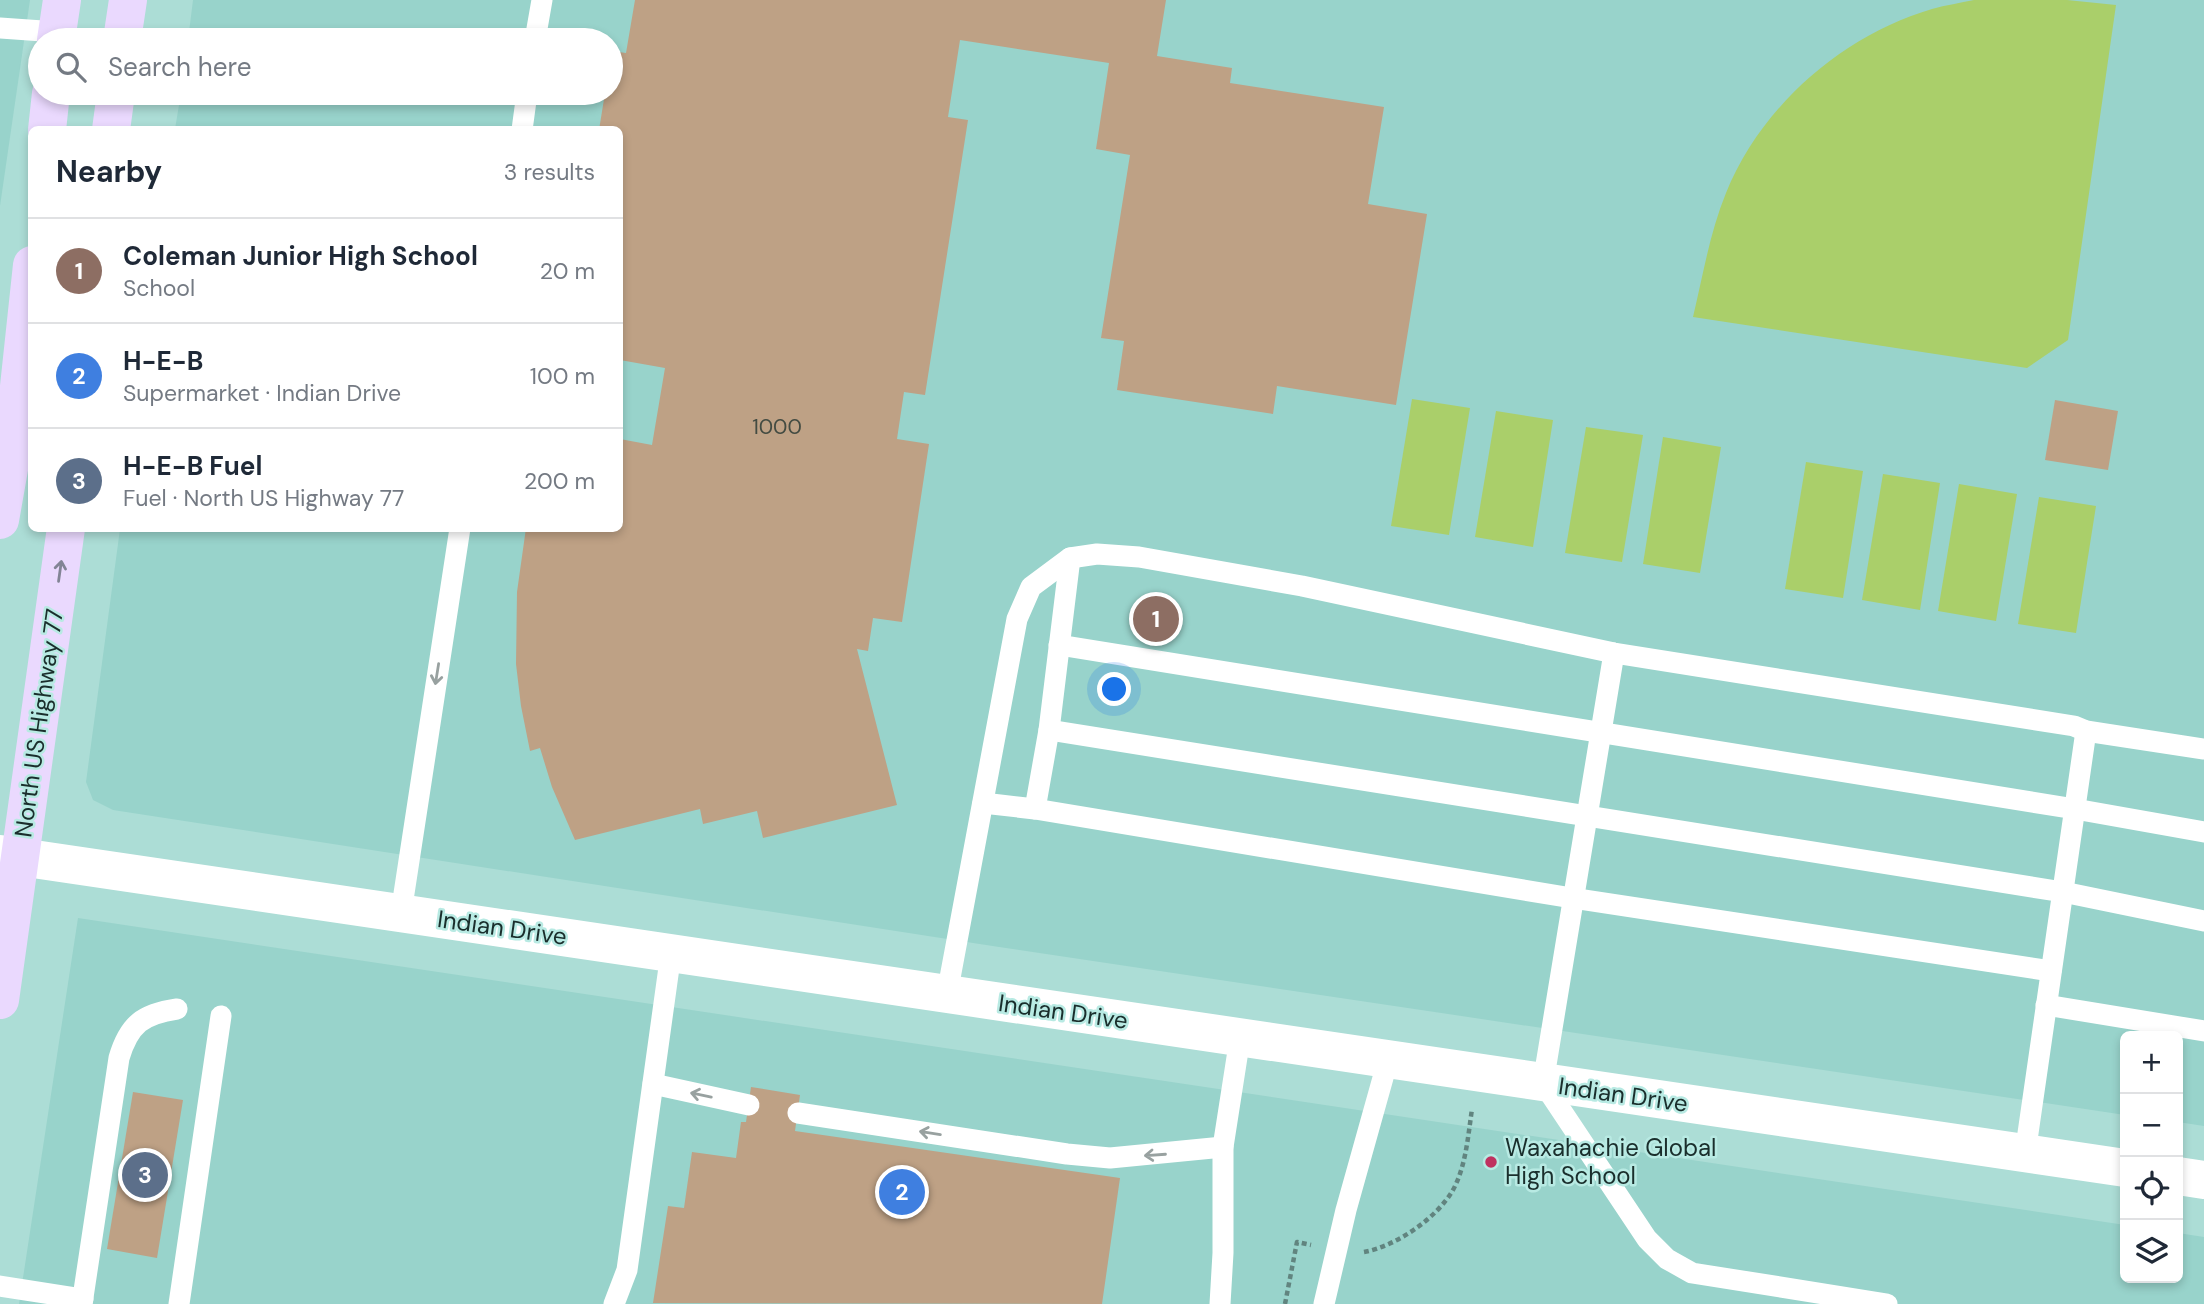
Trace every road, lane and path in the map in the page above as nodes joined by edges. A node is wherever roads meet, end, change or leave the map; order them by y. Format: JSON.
{"nodes":[{"id":1,"x":128,"y":0,"type":"edge"},
{"id":2,"x":541,"y":0,"type":"edge"},
{"id":3,"x":59,"y":24,"type":"edge"},
{"id":4,"x":0,"y":28,"type":"edge"},
{"id":5,"x":124,"y":28,"type":"edge"},
{"id":6,"x":537,"y":28,"type":"edge"},
{"id":7,"x":50,"y":105,"type":"edge"},
{"id":8,"x":114,"y":105,"type":"edge"},
{"id":9,"x":525,"y":105,"type":"edge"},
{"id":10,"x":47,"y":126,"type":"edge"},
{"id":11,"x":112,"y":126,"type":"edge"},
{"id":12,"x":523,"y":126,"type":"edge"},
{"id":13,"x":28,"y":294,"type":"edge"},
{"id":14,"x":6,"y":451,"type":"edge"},
{"id":15,"x":0,"y":520,"type":"edge"},
{"id":16,"x":65,"y":532,"type":"edge"},
{"id":17,"x":459,"y":532,"type":"edge"},
{"id":18,"x":1070,"y":558,"type":"junction"},
{"id":19,"x":1059,"y":645,"type":"junction"},
{"id":20,"x":1614,"y":653,"type":"junction"},
{"id":21,"x":1049,"y":730,"type":"junction"},
{"id":22,"x":2086,"y":731,"type":"junction"},
{"id":23,"x":1601,"y":732,"type":"junction"},
{"id":24,"x":2204,"y":748,"type":"edge"},
{"id":25,"x":983,"y":803,"type":"junction"},
{"id":26,"x":1035,"y":809,"type":"junction"},
{"id":27,"x":2075,"y":809,"type":"junction"},
{"id":28,"x":1586,"y":815,"type":"junction"},
{"id":29,"x":2204,"y":832,"type":"edge"},
{"id":30,"x":11,"y":855,"type":"edge"},
{"id":31,"x":2063,"y":892,"type":"junction"},
{"id":32,"x":1572,"y":898,"type":"junction"},
{"id":33,"x":401,"y":913,"type":"junction"},
{"id":34,"x":2204,"y":921,"type":"edge"},
{"id":35,"x":671,"y":953,"type":"junction"},
{"id":36,"x":2051,"y":971,"type":"junction"},
{"id":37,"x":947,"y":995,"type":"junction"},
{"id":38,"x":0,"y":1000,"type":"edge"},
{"id":39,"x":2046,"y":1005,"type":"junction"},
{"id":40,"x":177,"y":1009,"type":"dead end"},
{"id":41,"x":221,"y":1016,"type":"dead end"},
{"id":42,"x":2204,"y":1031,"type":"edge"},
{"id":43,"x":1240,"y":1038,"type":"junction"},
{"id":44,"x":1388,"y":1060,"type":"junction"},
{"id":45,"x":1543,"y":1083,"type":"junction"},
{"id":46,"x":653,"y":1084,"type":"junction"},
{"id":47,"x":1474,"y":1100,"type":"dead end"},
{"id":48,"x":749,"y":1105,"type":"dead end"},
{"id":49,"x":798,"y":1113,"type":"dead end"},
{"id":50,"x":1223,"y":1147,"type":"junction"},
{"id":51,"x":2025,"y":1154,"type":"junction"},
{"id":52,"x":2120,"y":1167,"type":"edge"},
{"id":53,"x":2183,"y":1177,"type":"edge"},
{"id":54,"x":2204,"y":1180,"type":"edge"},
{"id":55,"x":1335,"y":1251,"type":"junction"},
{"id":56,"x":0,"y":1286,"type":"edge"},
{"id":57,"x":82,"y":1301,"type":"edge"},
{"id":58,"x":179,"y":1304,"type":"edge"},
{"id":59,"x":614,"y":1304,"type":"edge"},
{"id":60,"x":1220,"y":1304,"type":"edge"},
{"id":61,"x":1285,"y":1304,"type":"edge"},
{"id":62,"x":1324,"y":1304,"type":"edge"},
{"id":63,"x":1887,"y":1304,"type":"edge"}],
"edges":[{"from":1,"to":5,"type":"main road"},
{"from":2,"to":6,"type":"lane"},
{"from":3,"to":4,"type":"lane"},
{"from":7,"to":10,"type":"main road"},
{"from":8,"to":11,"type":"main road"},
{"from":9,"to":12,"type":"lane"},
{"from":13,"to":14,"type":"main road"},
{"from":14,"to":15,"type":"main road"},
{"from":30,"to":16,"type":"main road","name":"North US Highway 77","one_way":true},
{"from":17,"to":33,"type":"lane","one_way":true},
{"from":18,"to":19,"type":"lane"},
{"from":18,"to":20,"type":"lane"},
{"from":18,"to":25,"type":"lane"},
{"from":19,"to":21,"type":"lane"},
{"from":19,"to":23,"type":"lane"},
{"from":20,"to":22,"type":"lane"},
{"from":20,"to":23,"type":"lane"},
{"from":21,"to":26,"type":"lane"},
{"from":21,"to":28,"type":"lane"},
{"from":22,"to":24,"type":"lane"},
{"from":22,"to":27,"type":"lane"},
{"from":23,"to":27,"type":"lane"},
{"from":23,"to":28,"type":"lane"},
{"from":25,"to":26,"type":"lane"},
{"from":25,"to":37,"type":"lane"},
{"from":26,"to":32,"type":"lane"},
{"from":27,"to":29,"type":"lane"},
{"from":27,"to":31,"type":"lane"},
{"from":28,"to":31,"type":"lane"},
{"from":28,"to":32,"type":"lane"},
{"from":30,"to":33,"type":"street","name":"Indian Drive"},
{"from":30,"to":38,"type":"main road","name":"North US Highway 77"},
{"from":31,"to":34,"type":"lane"},
{"from":31,"to":36,"type":"lane"},
{"from":32,"to":36,"type":"lane"},
{"from":32,"to":45,"type":"lane"},
{"from":33,"to":35,"type":"street","name":"Indian Drive"},
{"from":35,"to":37,"type":"street","name":"Indian Drive"},
{"from":35,"to":46,"type":"lane"},
{"from":36,"to":39,"type":"lane"},
{"from":37,"to":43,"type":"street","name":"Indian Drive"},
{"from":39,"to":42,"type":"lane"},
{"from":39,"to":51,"type":"lane"},
{"from":40,"to":57,"type":"lane"},
{"from":41,"to":58,"type":"lane"},
{"from":43,"to":44,"type":"street","name":"Indian Drive"},
{"from":43,"to":50,"type":"lane"},
{"from":44,"to":45,"type":"street","name":"Indian Drive"},
{"from":44,"to":55,"type":"lane"},
{"from":45,"to":51,"type":"street","name":"Indian Drive"},
{"from":45,"to":63,"type":"lane"},
{"from":48,"to":46,"type":"lane","one_way":true},
{"from":46,"to":59,"type":"lane"},
{"from":47,"to":55,"type":"path"},
{"from":50,"to":49,"type":"lane","one_way":true},
{"from":50,"to":60,"type":"lane"},
{"from":51,"to":52,"type":"street","name":"Indian Drive"},
{"from":53,"to":54,"type":"street"},
{"from":55,"to":61,"type":"path"},
{"from":55,"to":62,"type":"lane"},
{"from":56,"to":57,"type":"lane"}]}
